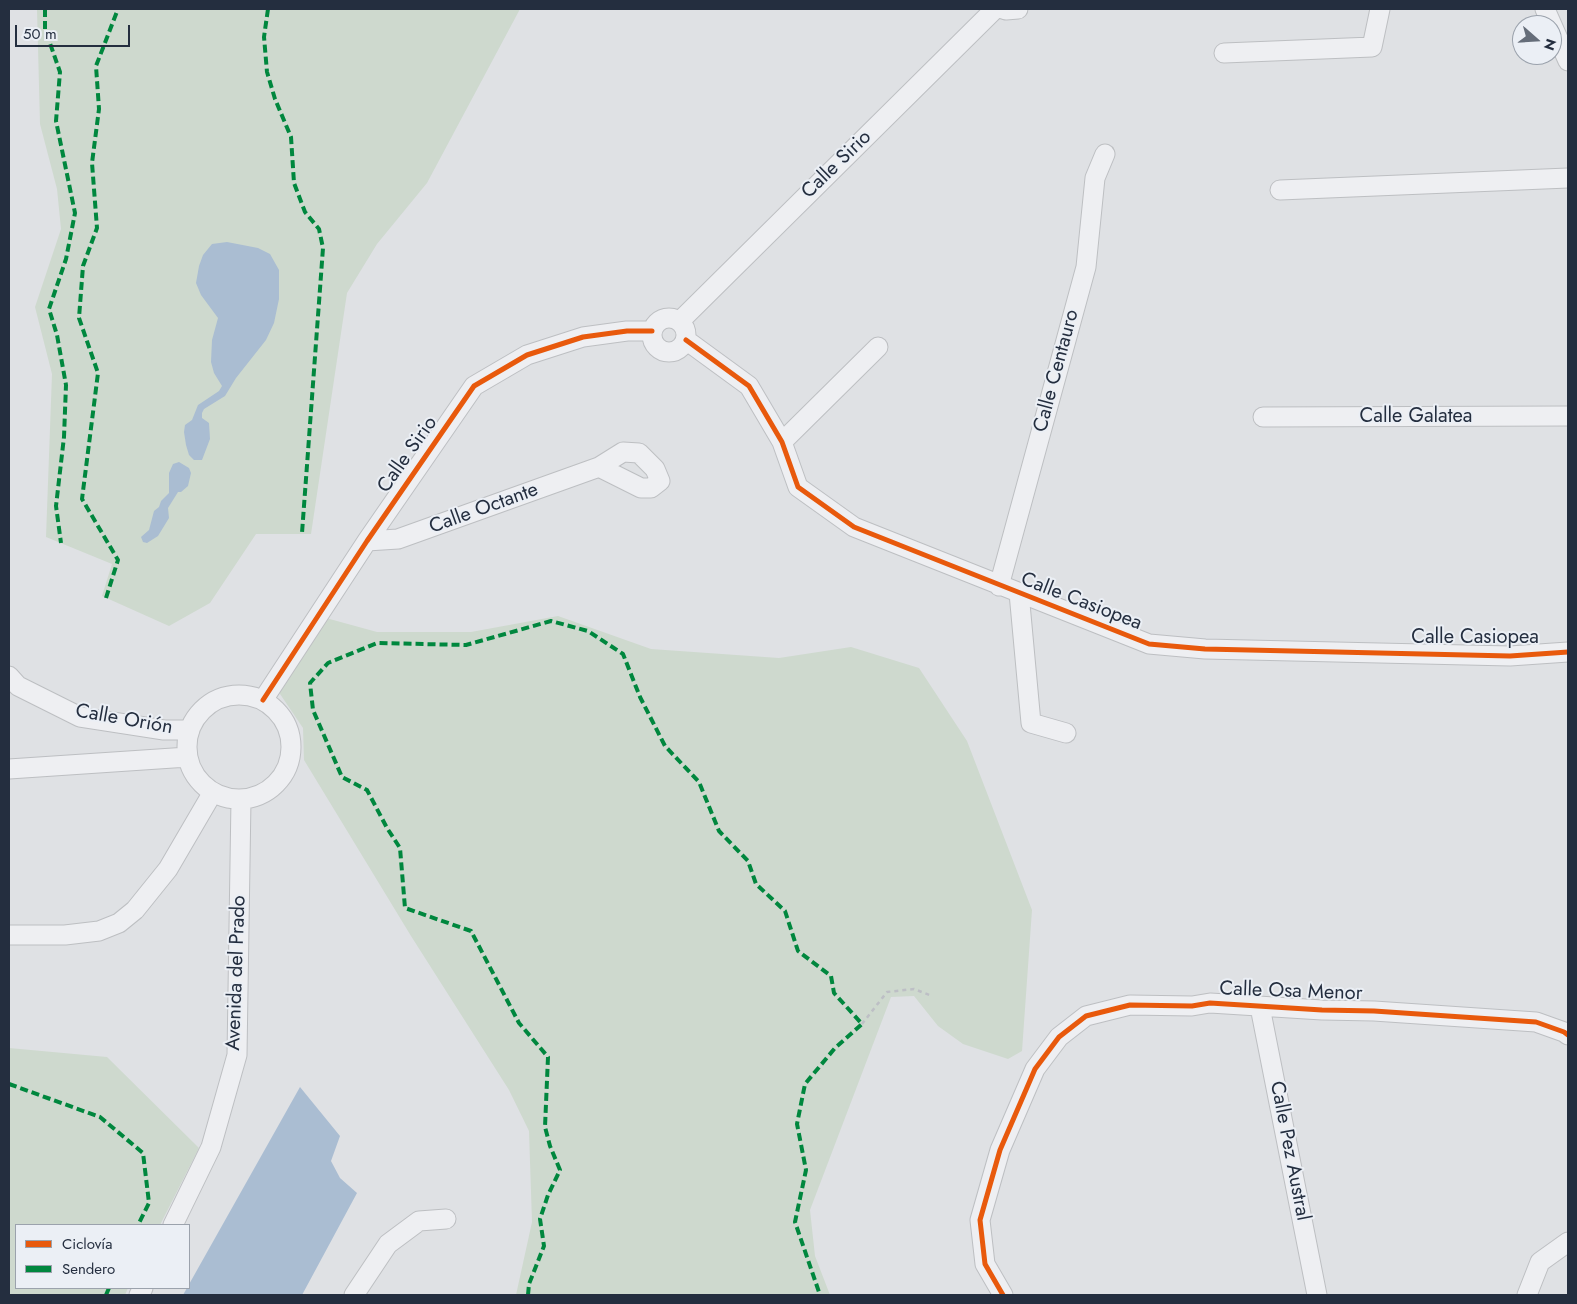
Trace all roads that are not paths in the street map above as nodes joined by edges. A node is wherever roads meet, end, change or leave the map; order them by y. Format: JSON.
{"nodes":[{"id":1,"x":995,"y":9,"type":"edge"},
{"id":2,"x":1003,"y":9,"type":"edge"},
{"id":3,"x":1018,"y":9,"type":"edge"},
{"id":4,"x":1380,"y":9,"type":"edge"},
{"id":5,"x":1545,"y":9,"type":"edge"},
{"id":6,"x":1224,"y":53,"type":"dead end"},
{"id":7,"x":1568,"y":61,"type":"edge"},
{"id":8,"x":1105,"y":154,"type":"dead end"},
{"id":9,"x":1568,"y":178,"type":"edge"},
{"id":10,"x":1280,"y":190,"type":"dead end"},
{"id":11,"x":680,"y":321,"type":"junction"},
{"id":12,"x":652,"y":331,"type":"junction"},
{"id":13,"x":686,"y":340,"type":"junction"},
{"id":14,"x":878,"y":347,"type":"dead end"},
{"id":15,"x":1568,"y":416,"type":"edge"},
{"id":16,"x":1263,"y":417,"type":"dead end"},
{"id":17,"x":782,"y":442,"type":"junction"},
{"id":18,"x":600,"y":468,"type":"dead end"},
{"id":19,"x":366,"y":542,"type":"junction"},
{"id":20,"x":999,"y":586,"type":"junction"},
{"id":21,"x":1019,"y":593,"type":"junction"},
{"id":22,"x":1568,"y":652,"type":"edge"},
{"id":23,"x":9,"y":676,"type":"edge"},
{"id":24,"x":263,"y":700,"type":"junction"},
{"id":25,"x":190,"y":730,"type":"junction"},
{"id":26,"x":1066,"y":733,"type":"dead end"},
{"id":27,"x":188,"y":757,"type":"junction"},
{"id":28,"x":9,"y":769,"type":"edge"},
{"id":29,"x":213,"y":792,"type":"junction"},
{"id":30,"x":241,"y":799,"type":"junction"},
{"id":31,"x":9,"y":935,"type":"edge"},
{"id":32,"x":1260,"y":1007,"type":"junction"},
{"id":33,"x":1568,"y":1035,"type":"edge"},
{"id":34,"x":446,"y":1219,"type":"dead end"},
{"id":35,"x":173,"y":1224,"type":"edge"},
{"id":36,"x":1568,"y":1242,"type":"edge"},
{"id":37,"x":354,"y":1295,"type":"edge"},
{"id":38,"x":1003,"y":1295,"type":"edge"},
{"id":39,"x":1317,"y":1295,"type":"edge"},
{"id":40,"x":1527,"y":1295,"type":"edge"}],
"edges":[{"from":1,"to":11,"type":"street","name":"Calle Sirio"},
{"from":2,"to":3,"type":"street"},
{"from":4,"to":6,"type":"street"},
{"from":5,"to":7,"type":"street"},
{"from":8,"to":20,"type":"street","name":"Calle Centauro"},
{"from":9,"to":10,"type":"street"},
{"from":11,"to":12,"type":"street"},
{"from":11,"to":13,"type":"street"},
{"from":12,"to":13,"type":"street"},
{"from":12,"to":19,"type":"street","name":"Calle Sirio"},
{"from":13,"to":17,"type":"street","name":"Calle Casiopea"},
{"from":14,"to":17,"type":"street"},
{"from":15,"to":16,"type":"street","name":"Calle Galatea"},
{"from":17,"to":20,"type":"street","name":"Calle Casiopea"},
{"from":18,"to":19,"type":"street","name":"Calle Octante"},
{"from":19,"to":24,"type":"street","name":"Calle Sirio"},
{"from":20,"to":21,"type":"street","name":"Calle Casiopea"},
{"from":21,"to":22,"type":"street","name":"Calle Casiopea"},
{"from":21,"to":26,"type":"street"},
{"from":23,"to":25,"type":"street","name":"Calle Orión"},
{"from":24,"to":25,"type":"street"},
{"from":24,"to":30,"type":"street"},
{"from":25,"to":27,"type":"street"},
{"from":27,"to":28,"type":"street"},
{"from":27,"to":29,"type":"street"},
{"from":29,"to":30,"type":"street"},
{"from":29,"to":31,"type":"street"},
{"from":30,"to":35,"type":"street","name":"Avenida del Prado"},
{"from":32,"to":33,"type":"street","name":"Calle Osa Menor"},
{"from":32,"to":38,"type":"street","name":"Calle Osa Menor"},
{"from":32,"to":39,"type":"street","name":"Calle Pez Austral"},
{"from":34,"to":37,"type":"street"},
{"from":36,"to":40,"type":"street"}]}
